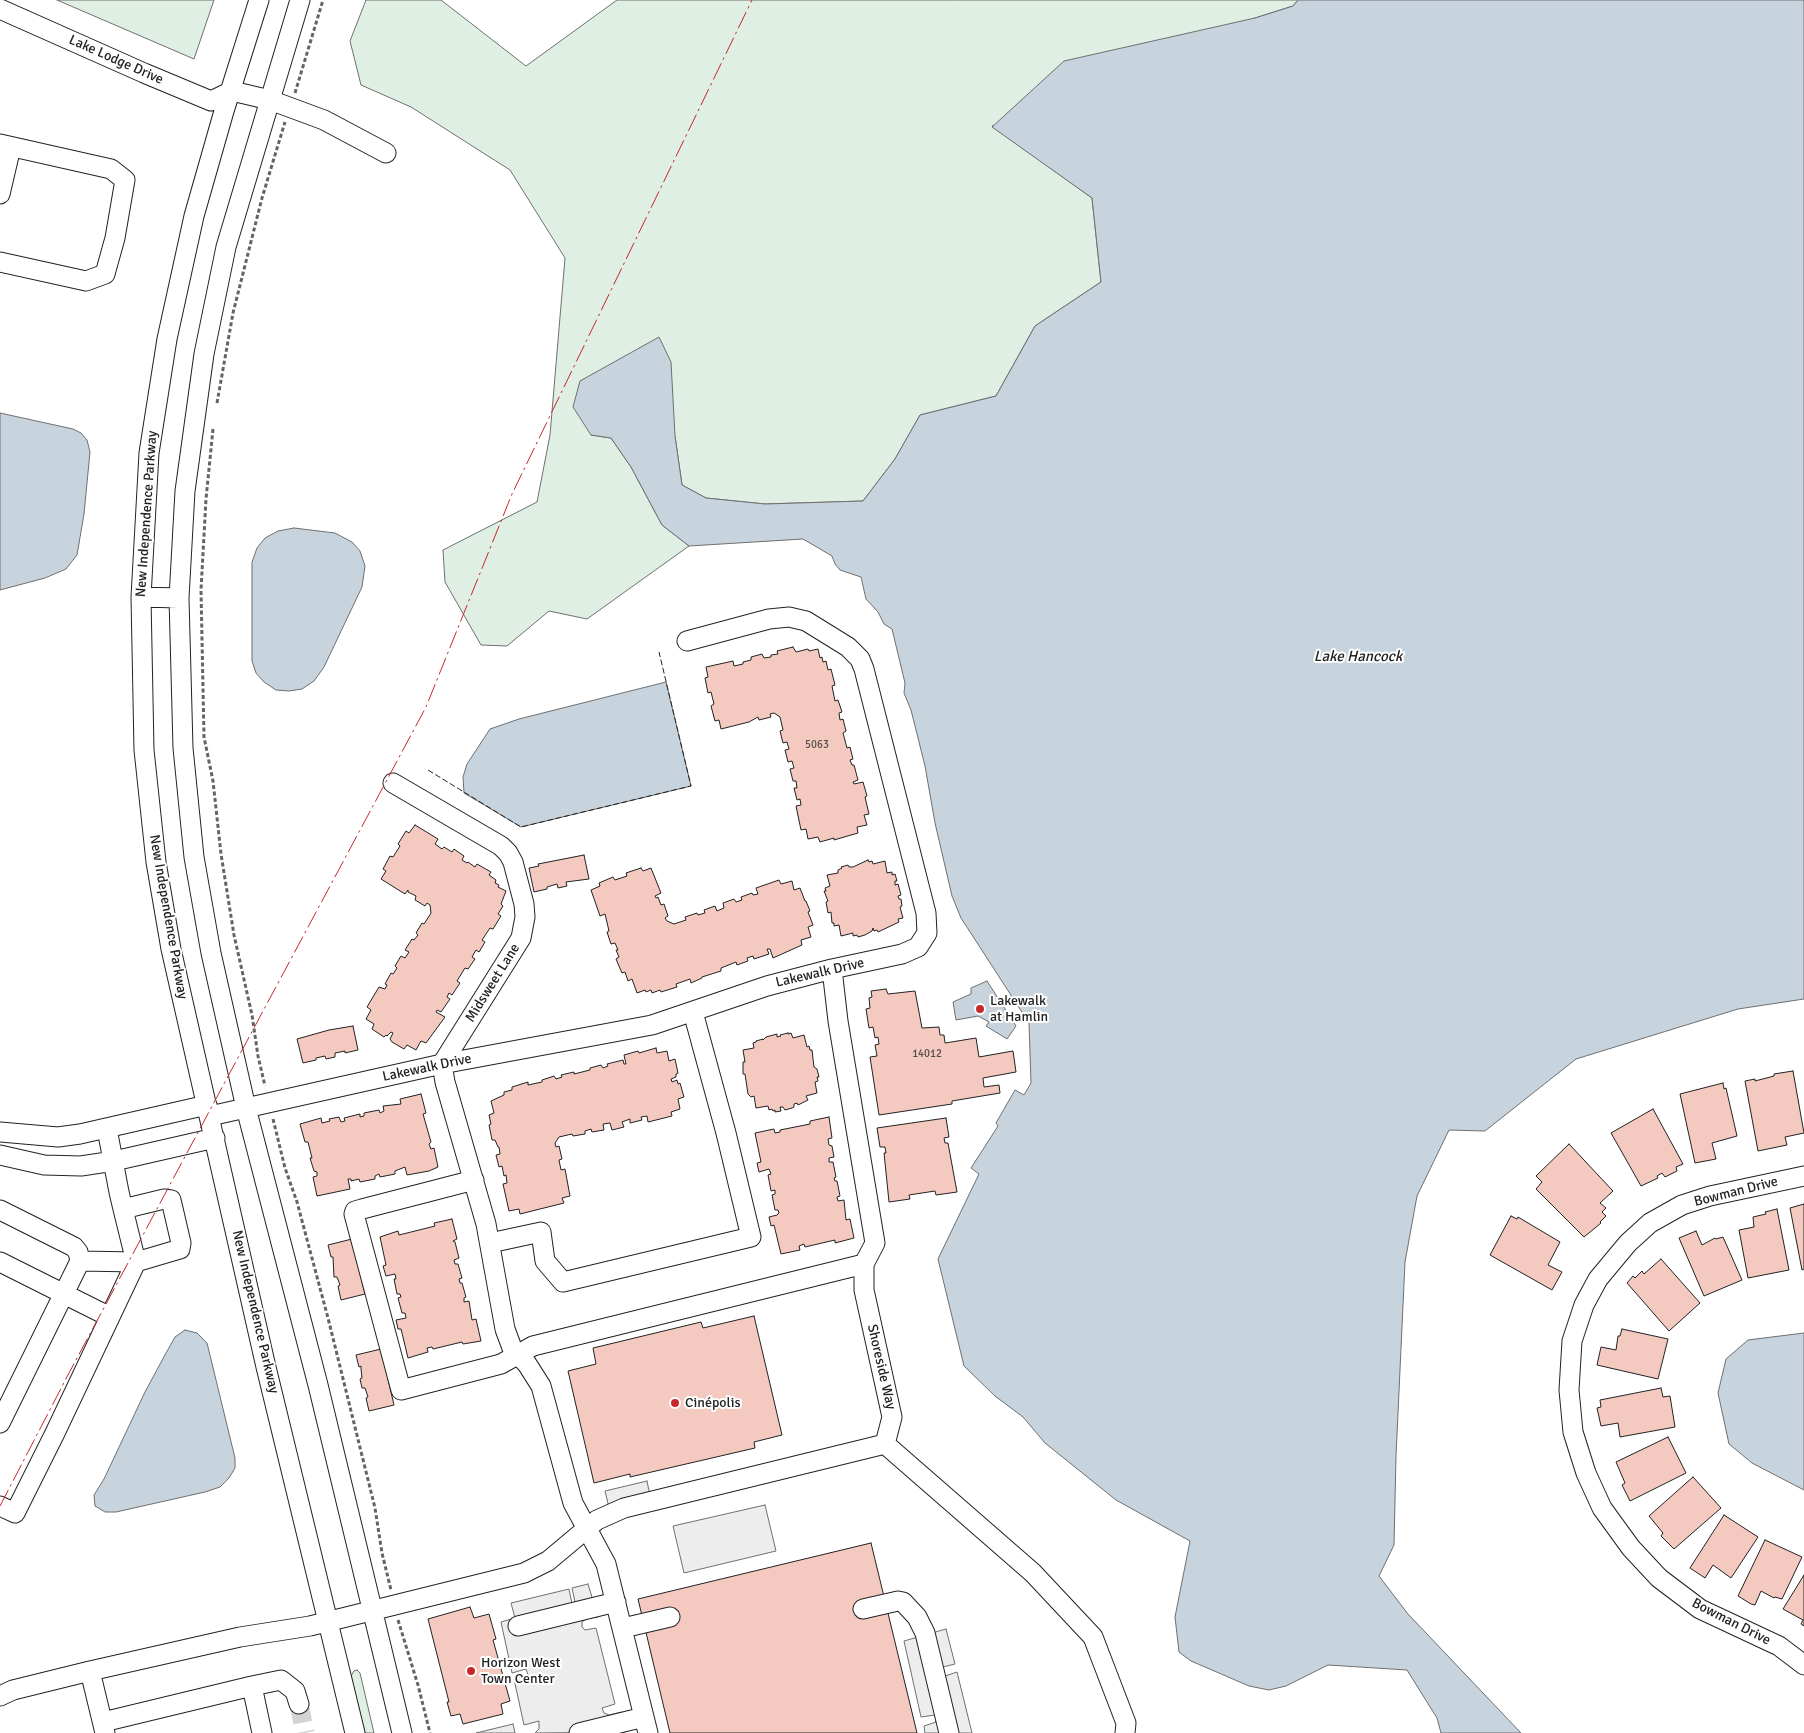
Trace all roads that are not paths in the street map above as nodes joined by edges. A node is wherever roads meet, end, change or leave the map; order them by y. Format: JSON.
{"nodes":[{"id":1,"x":259,"y":0,"type":"edge"},
{"id":2,"x":300,"y":0,"type":"edge"},
{"id":3,"x":0,"y":8,"type":"edge"},
{"id":4,"x":232,"y":91,"type":"junction"},
{"id":5,"x":270,"y":100,"type":"junction"},
{"id":6,"x":6,"y":145,"type":"edge"},
{"id":7,"x":386,"y":154,"type":"dead end"},
{"id":8,"x":0,"y":194,"type":"edge"},
{"id":9,"x":0,"y":262,"type":"edge"},
{"id":10,"x":141,"y":597,"type":"junction"},
{"id":11,"x":179,"y":598,"type":"junction"},
{"id":12,"x":687,"y":641,"type":"dead end"},
{"id":13,"x":392,"y":783,"type":"dead end"},
{"id":14,"x":832,"y":969,"type":"junction"},
{"id":15,"x":693,"y":1012,"type":"junction"},
{"id":16,"x":442,"y":1064,"type":"junction"},
{"id":17,"x":246,"y":1108,"type":"junction"},
{"id":18,"x":208,"y":1111,"type":"junction"},
{"id":19,"x":107,"y":1129,"type":"junction"},
{"id":20,"x":0,"y":1132,"type":"edge"},
{"id":21,"x":214,"y":1138,"type":"junction"},
{"id":22,"x":0,"y":1154,"type":"edge"},
{"id":23,"x":114,"y":1162,"type":"junction"},
{"id":24,"x":1804,"y":1176,"type":"edge"},
{"id":25,"x":474,"y":1180,"type":"junction"},
{"id":26,"x":123,"y":1209,"type":"junction"},
{"id":27,"x":0,"y":1210,"type":"edge"},
{"id":28,"x":490,"y":1243,"type":"junction"},
{"id":29,"x":80,"y":1261,"type":"junction"},
{"id":30,"x":0,"y":1262,"type":"edge"},
{"id":31,"x":136,"y":1262,"type":"junction"},
{"id":32,"x":864,"y":1264,"type":"junction"},
{"id":33,"x":63,"y":1294,"type":"junction"},
{"id":34,"x":110,"y":1317,"type":"junction"},
{"id":35,"x":518,"y":1355,"type":"junction"},
{"id":36,"x":0,"y":1423,"type":"edge"},
{"id":37,"x":886,"y":1444,"type":"junction"},
{"id":38,"x":0,"y":1506,"type":"edge"},
{"id":39,"x":586,"y":1530,"type":"junction"},
{"id":40,"x":616,"y":1602,"type":"junction"},
{"id":41,"x":863,"y":1609,"type":"dead end"},
{"id":42,"x":372,"y":1611,"type":"junction"},
{"id":43,"x":670,"y":1617,"type":"dead end"},
{"id":44,"x":328,"y":1621,"type":"junction"},
{"id":45,"x":518,"y":1626,"type":"dead end"},
{"id":46,"x":623,"y":1628,"type":"junction"},
{"id":47,"x":1804,"y":1665,"type":"edge"},
{"id":48,"x":90,"y":1671,"type":"junction"},
{"id":49,"x":252,"y":1686,"type":"junction"},
{"id":50,"x":0,"y":1696,"type":"edge"},
{"id":51,"x":298,"y":1704,"type":"tunnel mouth"},
{"id":52,"x":646,"y":1725,"type":"edge"},
{"id":53,"x":104,"y":1728,"type":"edge"},
{"id":54,"x":262,"y":1733,"type":"edge"},
{"id":55,"x":355,"y":1733,"type":"edge"},
{"id":56,"x":402,"y":1733,"type":"edge"},
{"id":57,"x":579,"y":1733,"type":"edge"},
{"id":58,"x":949,"y":1733,"type":"edge"},
{"id":59,"x":1125,"y":1733,"type":"edge"}],
"edges":[{"from":1,"to":4,"type":"street","name":"New Independence Parkway"},
{"from":2,"to":5,"type":"street"},
{"from":3,"to":4,"type":"street","name":"Lake Lodge Drive"},
{"from":4,"to":5,"type":"street"},
{"from":4,"to":10,"type":"street","name":"New Independence Parkway"},
{"from":5,"to":7,"type":"street"},
{"from":5,"to":11,"type":"street"},
{"from":6,"to":8,"type":"street"},
{"from":6,"to":9,"type":"street"},
{"from":10,"to":11,"type":"street"},
{"from":10,"to":18,"type":"street","name":"New Independence Parkway"},
{"from":11,"to":17,"type":"street"},
{"from":12,"to":14,"type":"street","name":"Lakewalk Drive"},
{"from":13,"to":16,"type":"street","name":"Midsweet Lane"},
{"from":14,"to":15,"type":"street","name":"Lakewalk Drive"},
{"from":14,"to":32,"type":"street","name":"Shoreside Way"},
{"from":15,"to":16,"type":"street","name":"Lakewalk Drive"},
{"from":15,"to":28,"type":"street"},
{"from":16,"to":17,"type":"street","name":"Lakewalk Drive"},
{"from":16,"to":25,"type":"street"},
{"from":17,"to":18,"type":"street","name":"Lakewalk Drive"},
{"from":17,"to":42,"type":"street"},
{"from":18,"to":19,"type":"street","name":"Lakewalk Drive"},
{"from":18,"to":21,"type":"street","name":"New Independence Parkway"},
{"from":19,"to":20,"type":"street","name":"Lakewalk Drive"},
{"from":19,"to":23,"type":"street"},
{"from":21,"to":23,"type":"street"},
{"from":21,"to":44,"type":"street","name":"New Independence Parkway"},
{"from":22,"to":23,"type":"street"},
{"from":23,"to":26,"type":"street"},
{"from":24,"to":47,"type":"street","name":"Bowman Drive"},
{"from":25,"to":28,"type":"street"},
{"from":25,"to":35,"type":"street"},
{"from":26,"to":31,"type":"street"},
{"from":26,"to":31,"type":"street"},
{"from":27,"to":29,"type":"street"},
{"from":28,"to":35,"type":"street"},
{"from":29,"to":31,"type":"street"},
{"from":29,"to":33,"type":"street"},
{"from":30,"to":33,"type":"street"},
{"from":31,"to":34,"type":"street"},
{"from":32,"to":35,"type":"street"},
{"from":32,"to":37,"type":"street","name":"Shoreside Way"},
{"from":33,"to":34,"type":"street"},
{"from":33,"to":36,"type":"street"},
{"from":34,"to":38,"type":"street"},
{"from":35,"to":39,"type":"street"},
{"from":37,"to":39,"type":"street"},
{"from":37,"to":59,"type":"street"},
{"from":39,"to":40,"type":"street"},
{"from":39,"to":42,"type":"street"},
{"from":40,"to":45,"type":"street"},
{"from":40,"to":46,"type":"street"},
{"from":41,"to":58,"type":"street"},
{"from":42,"to":44,"type":"street"},
{"from":42,"to":56,"type":"street"},
{"from":43,"to":46,"type":"street"},
{"from":44,"to":48,"type":"street"},
{"from":44,"to":55,"type":"street","name":"New Independence Parkway"},
{"from":46,"to":52,"type":"street"},
{"from":48,"to":50,"type":"street"},
{"from":48,"to":53,"type":"street"},
{"from":49,"to":51,"type":"street"},
{"from":49,"to":53,"type":"street"},
{"from":49,"to":54,"type":"street"},
{"from":52,"to":57,"type":"street"}]}
